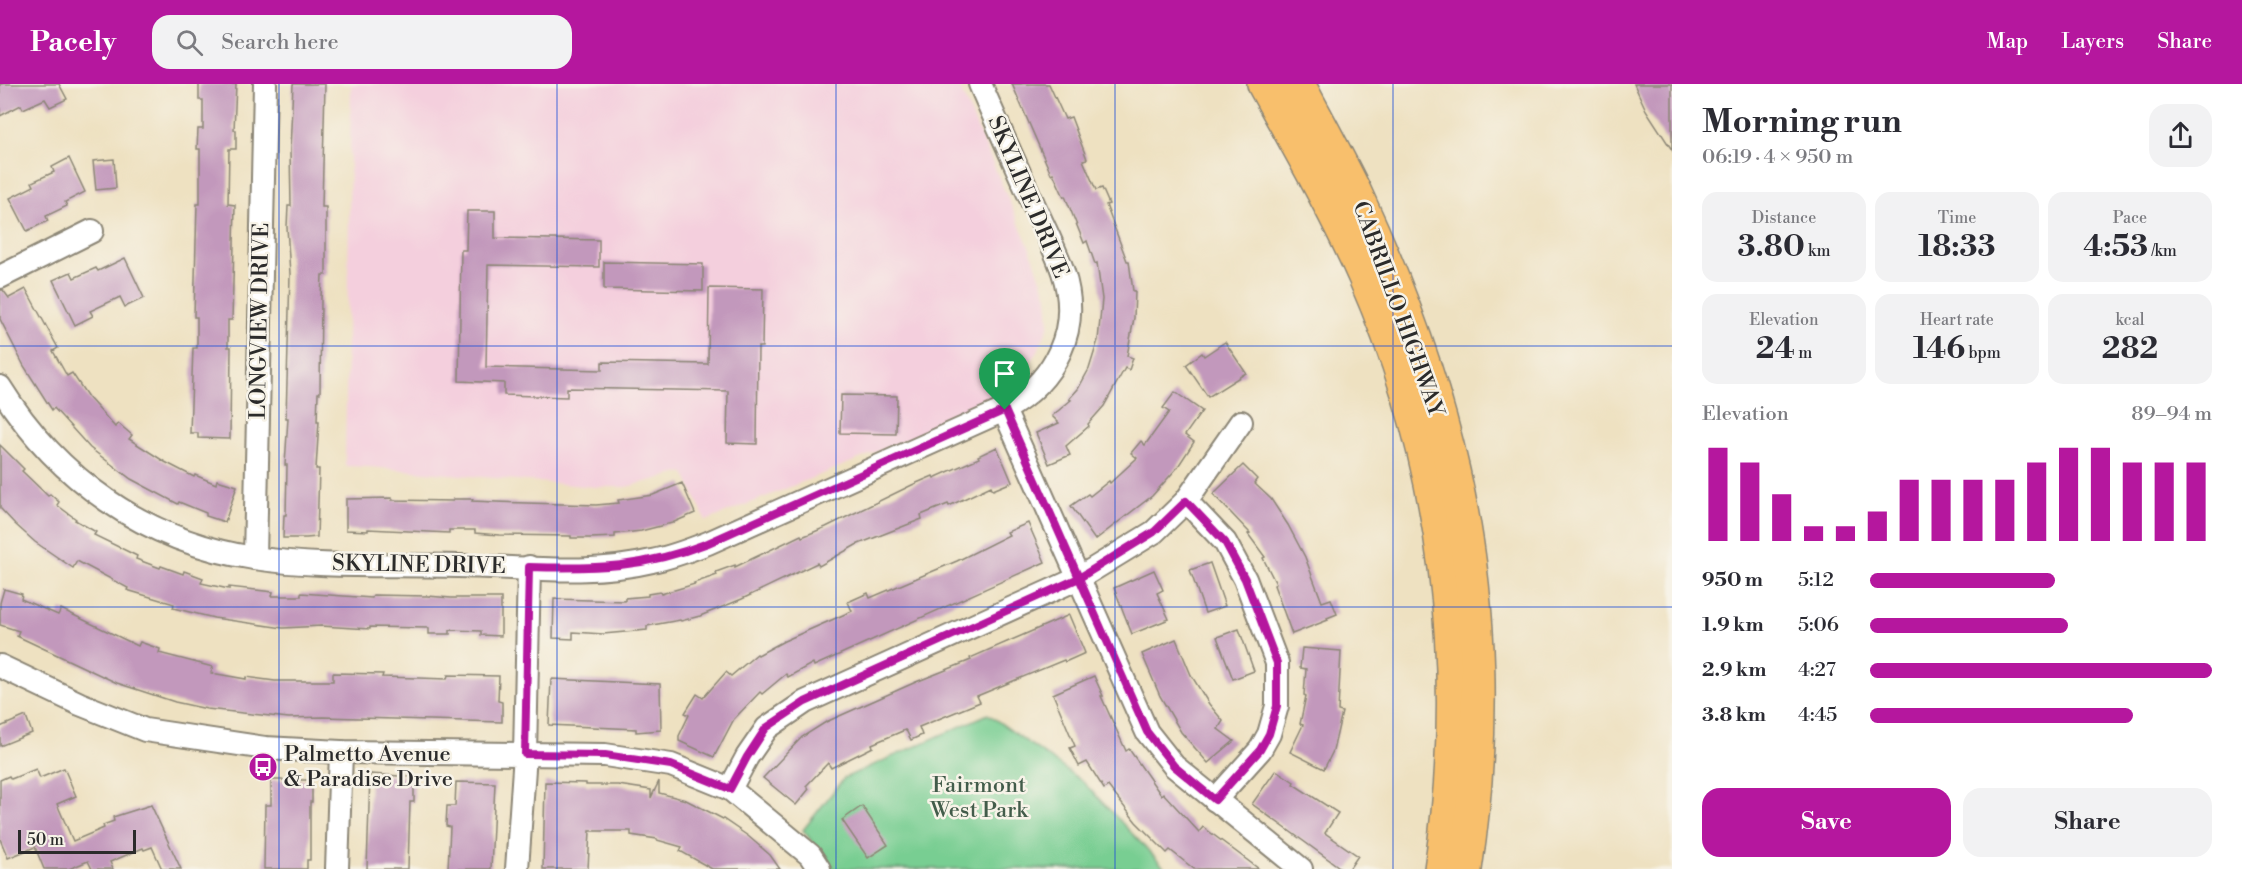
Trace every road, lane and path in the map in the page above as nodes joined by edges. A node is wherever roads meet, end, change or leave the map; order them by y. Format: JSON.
{"nodes":[{"id":1,"x":265,"y":84,"type":"edge"},
{"id":2,"x":980,"y":84,"type":"edge"},
{"id":3,"x":1264,"y":84,"type":"edge"},
{"id":4,"x":1298,"y":84,"type":"edge"},
{"id":5,"x":92,"y":231,"type":"dead end"},
{"id":6,"x":0,"y":277,"type":"edge"},
{"id":7,"x":0,"y":387,"type":"edge"},
{"id":8,"x":1005,"y":410,"type":"junction"},
{"id":9,"x":1241,"y":422,"type":"dead end"},
{"id":10,"x":1186,"y":501,"type":"junction"},
{"id":11,"x":255,"y":558,"type":"junction"},
{"id":12,"x":529,"y":567,"type":"junction"},
{"id":13,"x":1079,"y":578,"type":"junction"},
{"id":14,"x":0,"y":666,"type":"edge"},
{"id":15,"x":341,"y":752,"type":"junction"},
{"id":16,"x":525,"y":754,"type":"junction"},
{"id":17,"x":730,"y":789,"type":"junction"},
{"id":18,"x":1215,"y":800,"type":"junction"},
{"id":19,"x":337,"y":869,"type":"edge"},
{"id":20,"x":517,"y":869,"type":"edge"},
{"id":21,"x":819,"y":869,"type":"edge"},
{"id":22,"x":1301,"y":869,"type":"edge"},
{"id":23,"x":1441,"y":869,"type":"edge"},
{"id":24,"x":1465,"y":869,"type":"edge"}],
"edges":[{"from":1,"to":11,"type":"street","name":"LONGVIEW DRIVE"},
{"from":2,"to":8,"type":"street","name":"SKYLINE DRIVE"},
{"from":3,"to":23,"type":"highway","name":"CABRILLO HIGHWAY"},
{"from":4,"to":24,"type":"highway","name":"CABRILLO HIGHWAY"},
{"from":5,"to":6,"type":"street"},
{"from":7,"to":11,"type":"street","name":"SKYLINE DRIVE"},
{"from":8,"to":12,"type":"street","name":"SKYLINE DRIVE"},
{"from":8,"to":13,"type":"street"},
{"from":9,"to":10,"type":"street"},
{"from":10,"to":13,"type":"street"},
{"from":10,"to":18,"type":"street"},
{"from":11,"to":12,"type":"street","name":"SKYLINE DRIVE"},
{"from":12,"to":16,"type":"street"},
{"from":13,"to":17,"type":"street"},
{"from":13,"to":18,"type":"street"},
{"from":14,"to":15,"type":"street"},
{"from":15,"to":16,"type":"street"},
{"from":15,"to":19,"type":"street"},
{"from":16,"to":17,"type":"street"},
{"from":16,"to":20,"type":"street"},
{"from":17,"to":21,"type":"street"},
{"from":18,"to":22,"type":"street"}]}
